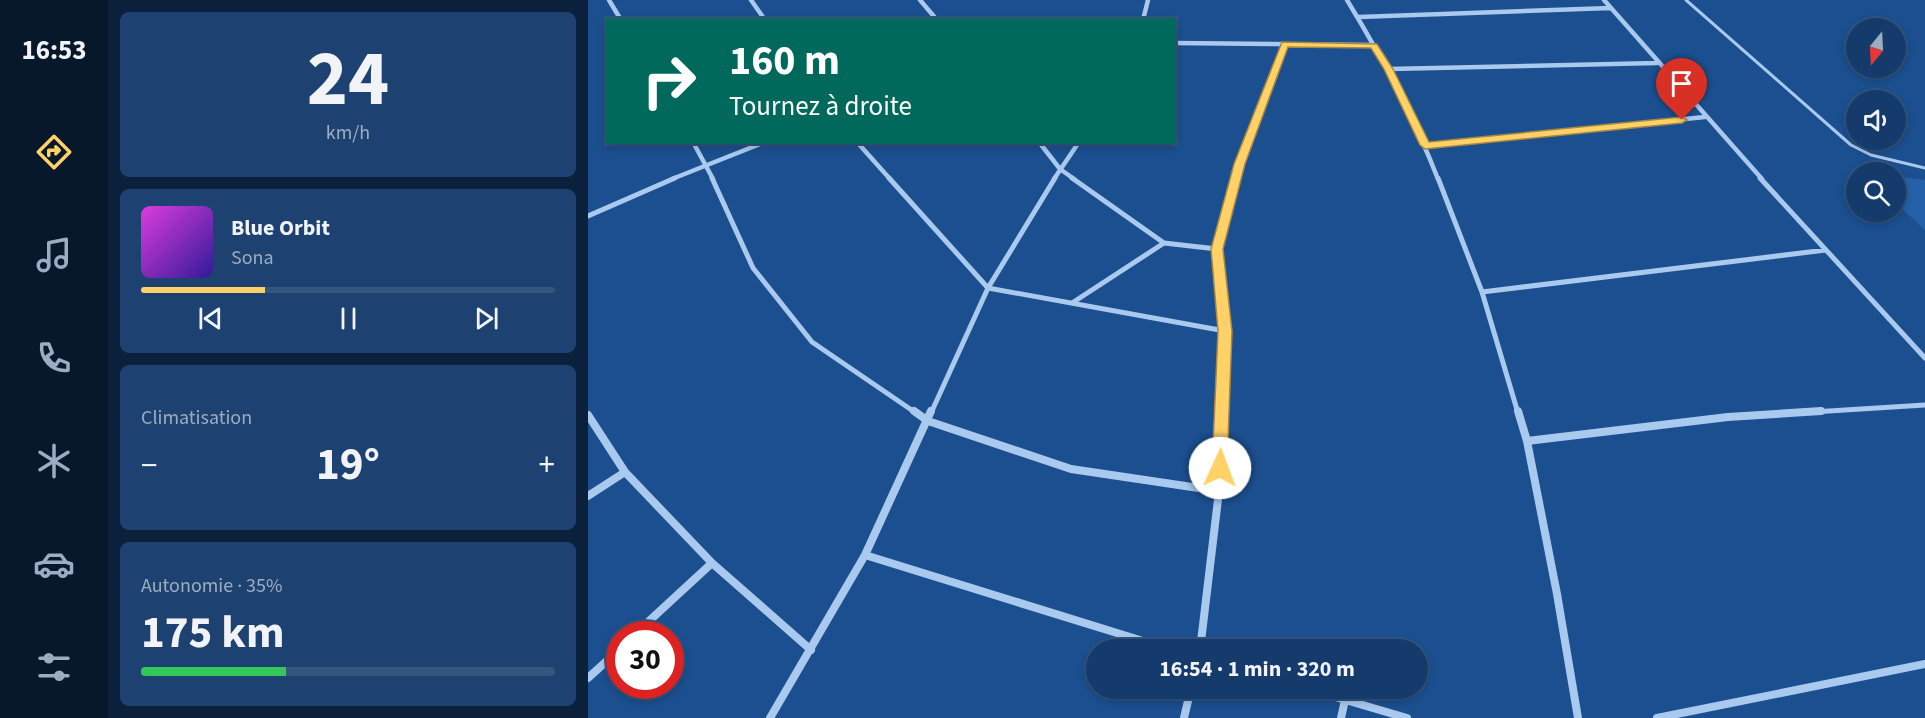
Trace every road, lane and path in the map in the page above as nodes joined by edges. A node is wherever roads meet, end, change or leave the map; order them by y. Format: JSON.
{"nodes":[{"id":1,"x":609,"y":0,"type":"edge"},
{"id":2,"x":751,"y":0,"type":"edge"},
{"id":3,"x":920,"y":0,"type":"edge"},
{"id":4,"x":1148,"y":0,"type":"edge"},
{"id":5,"x":1347,"y":0,"type":"edge"},
{"id":6,"x":1604,"y":0,"type":"edge"},
{"id":7,"x":1686,"y":0,"type":"edge"},
{"id":8,"x":1611,"y":8,"type":"junction"},
{"id":9,"x":1359,"y":17,"type":"junction"},
{"id":10,"x":620,"y":18,"type":"edge"},
{"id":11,"x":764,"y":18,"type":"edge"},
{"id":12,"x":935,"y":18,"type":"edge"},
{"id":13,"x":1144,"y":18,"type":"edge"},
{"id":14,"x":1176,"y":43,"type":"edge"},
{"id":15,"x":1285,"y":44,"type":"junction"},
{"id":16,"x":1374,"y":45,"type":"junction"},
{"id":17,"x":1657,"y":63,"type":"junction"},
{"id":18,"x":1389,"y":69,"type":"junction"},
{"id":19,"x":1705,"y":117,"type":"junction"},
{"id":20,"x":694,"y":144,"type":"edge"},
{"id":21,"x":760,"y":144,"type":"edge"},
{"id":22,"x":859,"y":144,"type":"edge"},
{"id":23,"x":1041,"y":144,"type":"edge"},
{"id":24,"x":1078,"y":144,"type":"edge"},
{"id":25,"x":1425,"y":145,"type":"junction"},
{"id":26,"x":706,"y":164,"type":"junction"},
{"id":27,"x":1925,"y":168,"type":"edge"},
{"id":28,"x":1060,"y":169,"type":"junction"},
{"id":29,"x":588,"y":216,"type":"edge"},
{"id":30,"x":1164,"y":243,"type":"junction"},
{"id":31,"x":1217,"y":249,"type":"junction"},
{"id":32,"x":1826,"y":250,"type":"junction"},
{"id":33,"x":988,"y":288,"type":"junction"},
{"id":34,"x":1482,"y":292,"type":"junction"},
{"id":35,"x":1072,"y":303,"type":"junction"},
{"id":36,"x":1225,"y":331,"type":"junction"},
{"id":37,"x":1924,"y":356,"type":"edge"},
{"id":38,"x":1925,"y":405,"type":"edge"},
{"id":39,"x":588,"y":415,"type":"edge"},
{"id":40,"x":928,"y":421,"type":"junction"},
{"id":41,"x":1527,"y":441,"type":"junction"},
{"id":42,"x":625,"y":472,"type":"junction"},
{"id":43,"x":1219,"y":491,"type":"junction"},
{"id":44,"x":588,"y":496,"type":"edge"},
{"id":45,"x":865,"y":555,"type":"junction"},
{"id":46,"x":712,"y":563,"type":"junction"},
{"id":47,"x":649,"y":621,"type":"edge"},
{"id":48,"x":1136,"y":639,"type":"edge"},
{"id":49,"x":1201,"y":639,"type":"edge"},
{"id":50,"x":811,"y":650,"type":"junction"},
{"id":51,"x":606,"y":661,"type":"edge"},
{"id":52,"x":1925,"y":664,"type":"edge"},
{"id":53,"x":588,"y":678,"type":"edge"},
{"id":54,"x":1188,"y":699,"type":"edge"},
{"id":55,"x":1342,"y":699,"type":"edge"},
{"id":56,"x":1345,"y":700,"type":"junction"},
{"id":57,"x":770,"y":718,"type":"edge"},
{"id":58,"x":1184,"y":718,"type":"edge"},
{"id":59,"x":1341,"y":718,"type":"edge"},
{"id":60,"x":1407,"y":718,"type":"edge"},
{"id":61,"x":1578,"y":718,"type":"edge"},
{"id":62,"x":1657,"y":718,"type":"edge"}],
"edges":[{"from":1,"to":10,"type":"street"},
{"from":2,"to":11,"type":"street"},
{"from":3,"to":12,"type":"street"},
{"from":4,"to":13,"type":"street"},
{"from":5,"to":9,"type":"street"},
{"from":6,"to":8,"type":"street"},
{"from":7,"to":27,"type":"lane"},
{"from":8,"to":9,"type":"street"},
{"from":8,"to":17,"type":"street"},
{"from":9,"to":16,"type":"street"},
{"from":14,"to":15,"type":"street"},
{"from":15,"to":16,"type":"street"},
{"from":15,"to":31,"type":"street"},
{"from":16,"to":18,"type":"street"},
{"from":17,"to":18,"type":"street"},
{"from":17,"to":19,"type":"street"},
{"from":18,"to":25,"type":"street"},
{"from":19,"to":25,"type":"street"},
{"from":19,"to":32,"type":"street"},
{"from":20,"to":26,"type":"street"},
{"from":21,"to":26,"type":"street"},
{"from":22,"to":33,"type":"street"},
{"from":23,"to":28,"type":"street"},
{"from":24,"to":28,"type":"street"},
{"from":25,"to":34,"type":"street"},
{"from":26,"to":29,"type":"street"},
{"from":26,"to":40,"type":"street"},
{"from":28,"to":30,"type":"street"},
{"from":28,"to":33,"type":"street"},
{"from":30,"to":31,"type":"street"},
{"from":30,"to":35,"type":"street"},
{"from":31,"to":36,"type":"street"},
{"from":32,"to":34,"type":"street"},
{"from":32,"to":37,"type":"street"},
{"from":33,"to":35,"type":"street"},
{"from":33,"to":40,"type":"street"},
{"from":34,"to":41,"type":"street"},
{"from":35,"to":36,"type":"street"},
{"from":36,"to":43,"type":"street"},
{"from":38,"to":41,"type":"street"},
{"from":39,"to":42,"type":"street"},
{"from":40,"to":43,"type":"street"},
{"from":40,"to":45,"type":"street"},
{"from":41,"to":61,"type":"street"},
{"from":42,"to":44,"type":"street"},
{"from":42,"to":46,"type":"street"},
{"from":43,"to":49,"type":"street"},
{"from":45,"to":48,"type":"street"},
{"from":45,"to":50,"type":"street"},
{"from":46,"to":47,"type":"street"},
{"from":46,"to":50,"type":"street"},
{"from":50,"to":57,"type":"street"},
{"from":51,"to":53,"type":"street"},
{"from":52,"to":62,"type":"street"},
{"from":54,"to":58,"type":"street"},
{"from":55,"to":56,"type":"street"},
{"from":56,"to":59,"type":"street"},
{"from":56,"to":60,"type":"street"}]}
